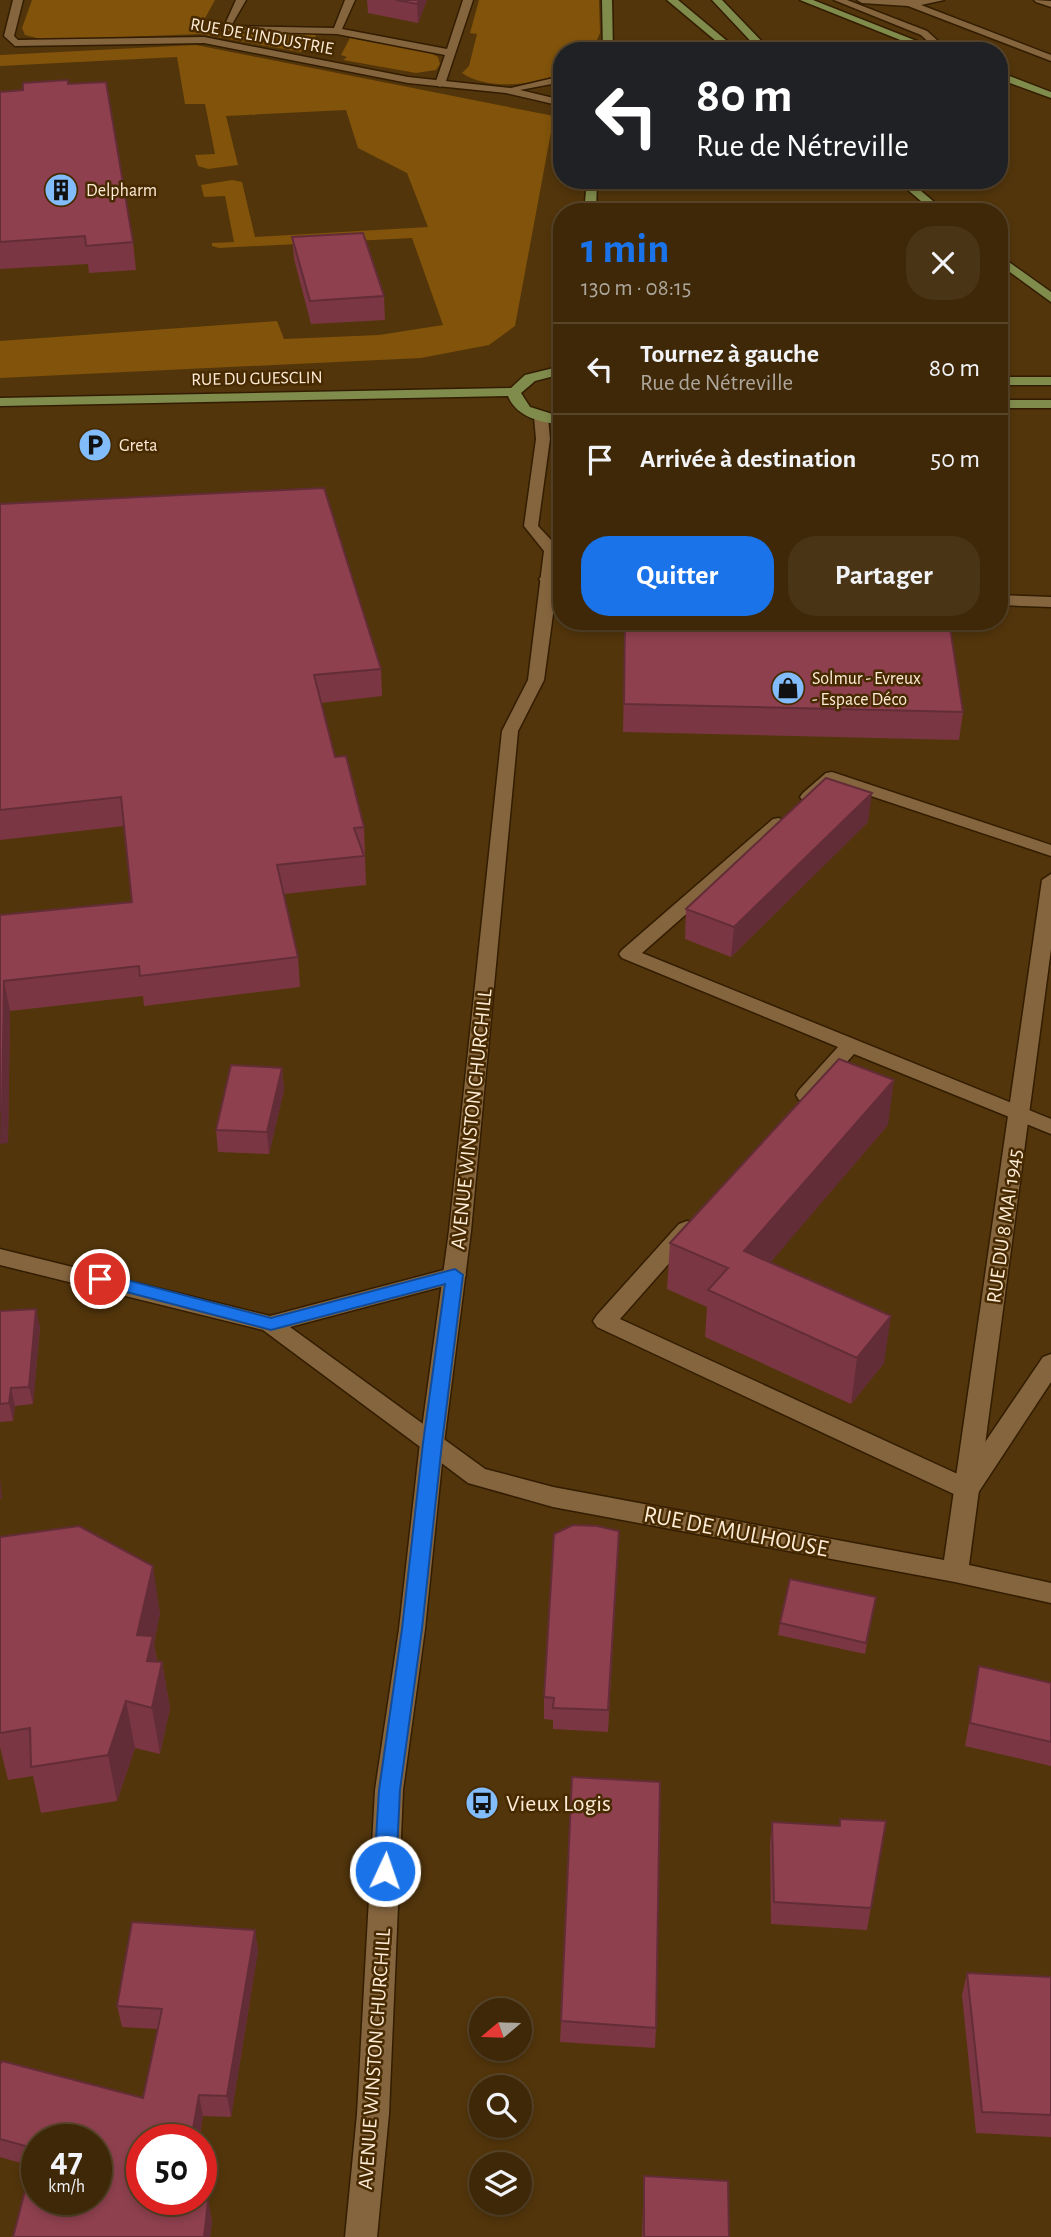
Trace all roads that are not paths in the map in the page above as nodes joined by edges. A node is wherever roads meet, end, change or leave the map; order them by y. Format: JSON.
{"nodes":[{"id":1,"x":18,"y":0,"type":"edge"},
{"id":2,"x":241,"y":0,"type":"edge"},
{"id":3,"x":350,"y":0,"type":"edge"},
{"id":4,"x":468,"y":0,"type":"edge"},
{"id":5,"x":607,"y":0,"type":"edge"},
{"id":6,"x":672,"y":0,"type":"edge"},
{"id":7,"x":717,"y":0,"type":"edge"},
{"id":8,"x":805,"y":0,"type":"edge"},
{"id":9,"x":839,"y":0,"type":"edge"},
{"id":10,"x":862,"y":0,"type":"edge"},
{"id":11,"x":939,"y":0,"type":"edge"},
{"id":12,"x":1039,"y":0,"type":"edge"},
{"id":13,"x":909,"y":3,"type":"junction"},
{"id":14,"x":1051,"y":4,"type":"edge"},
{"id":15,"x":337,"y":31,"type":"junction"},
{"id":16,"x":608,"y":42,"type":"edge"},
{"id":17,"x":723,"y":42,"type":"edge"},
{"id":18,"x":757,"y":42,"type":"edge"},
{"id":19,"x":914,"y":42,"type":"edge"},
{"id":20,"x":934,"y":42,"type":"edge"},
{"id":21,"x":451,"y":53,"type":"junction"},
{"id":22,"x":1051,"y":58,"type":"edge"},
{"id":23,"x":1008,"y":78,"type":"edge"},
{"id":24,"x":553,"y":81,"type":"edge"},
{"id":25,"x":440,"y":85,"type":"junction"},
{"id":26,"x":506,"y":90,"type":"junction"},
{"id":27,"x":1051,"y":95,"type":"edge"},
{"id":28,"x":553,"y":101,"type":"edge"},
{"id":29,"x":912,"y":189,"type":"edge"},
{"id":30,"x":930,"y":203,"type":"edge"},
{"id":31,"x":1008,"y":265,"type":"edge"},
{"id":32,"x":1051,"y":298,"type":"edge"},
{"id":33,"x":553,"y":372,"type":"edge"},
{"id":34,"x":1008,"y":381,"type":"edge"},
{"id":35,"x":1051,"y":381,"type":"edge"},
{"id":36,"x":514,"y":392,"type":"junction"},
{"id":37,"x":0,"y":402,"type":"edge"},
{"id":38,"x":1008,"y":404,"type":"edge"},
{"id":39,"x":1051,"y":404,"type":"edge"},
{"id":40,"x":541,"y":417,"type":"junction"},
{"id":41,"x":553,"y":419,"type":"edge"},
{"id":42,"x":553,"y":542,"type":"edge"},
{"id":43,"x":553,"y":585,"type":"edge"},
{"id":44,"x":1008,"y":600,"type":"edge"},
{"id":45,"x":1051,"y":602,"type":"edge"},
{"id":46,"x":1051,"y":851,"type":"edge"},
{"id":47,"x":1051,"y":880,"type":"edge"},
{"id":48,"x":851,"y":1045,"type":"junction"},
{"id":49,"x":1019,"y":1114,"type":"junction"},
{"id":50,"x":787,"y":1116,"type":"edge"},
{"id":51,"x":1051,"y":1127,"type":"edge"},
{"id":52,"x":705,"y":1208,"type":"edge"},
{"id":53,"x":0,"y":1257,"type":"edge"},
{"id":54,"x":455,"y":1275,"type":"junction"},
{"id":55,"x":271,"y":1324,"type":"junction"},
{"id":56,"x":1051,"y":1363,"type":"edge"},
{"id":57,"x":432,"y":1443,"type":"junction"},
{"id":58,"x":967,"y":1489,"type":"junction"},
{"id":59,"x":956,"y":1572,"type":"junction"},
{"id":60,"x":1051,"y":1592,"type":"edge"},
{"id":61,"x":361,"y":2237,"type":"edge"}],
"edges":[{"from":1,"to":25,"type":"street","name":"RUE DE L'INDUSTRIE"},
{"from":2,"to":15,"type":"street"},
{"from":3,"to":15,"type":"street"},
{"from":4,"to":21,"type":"street"},
{"from":5,"to":16,"type":"main road"},
{"from":6,"to":17,"type":"main road"},
{"from":7,"to":18,"type":"main road"},
{"from":8,"to":19,"type":"main road"},
{"from":9,"to":20,"type":"street"},
{"from":10,"to":13,"type":"street"},
{"from":11,"to":13,"type":"street"},
{"from":12,"to":14,"type":"street"},
{"from":13,"to":22,"type":"street"},
{"from":15,"to":21,"type":"street"},
{"from":21,"to":25,"type":"street"},
{"from":23,"to":27,"type":"main road"},
{"from":24,"to":26,"type":"street","name":"RUE DE L'INDUSTRIE"},
{"from":25,"to":26,"type":"street","name":"RUE DE L'INDUSTRIE"},
{"from":26,"to":28,"type":"street","name":"RUE DE L'INDUSTRIE"},
{"from":29,"to":30,"type":"main road"},
{"from":31,"to":32,"type":"main road"},
{"from":33,"to":36,"type":"main road"},
{"from":34,"to":35,"type":"main road"},
{"from":36,"to":37,"type":"main road","name":"RUE DU GUESCLIN"},
{"from":36,"to":40,"type":"main road"},
{"from":38,"to":39,"type":"main road"},
{"from":40,"to":41,"type":"main road"},
{"from":40,"to":42,"type":"street"},
{"from":43,"to":54,"type":"street","name":"AVENUE WINSTON CHURCHILL"},
{"from":44,"to":45,"type":"street"},
{"from":46,"to":48,"type":"street"},
{"from":47,"to":49,"type":"street","name":"RUE DU 8 MAI 1945"},
{"from":48,"to":49,"type":"street"},
{"from":48,"to":50,"type":"street"},
{"from":49,"to":51,"type":"street"},
{"from":49,"to":58,"type":"street","name":"RUE DU 8 MAI 1945"},
{"from":52,"to":58,"type":"street"},
{"from":53,"to":55,"type":"street"},
{"from":54,"to":55,"type":"street"},
{"from":54,"to":57,"type":"street","name":"AVENUE WINSTON CHURCHILL"},
{"from":55,"to":57,"type":"street","name":"RUE DE MULHOUSE"},
{"from":56,"to":58,"type":"street"},
{"from":57,"to":59,"type":"street","name":"RUE DE MULHOUSE"},
{"from":57,"to":61,"type":"street","name":"AVENUE WINSTON CHURCHILL"},
{"from":58,"to":59,"type":"street","name":"RUE DU 8 MAI 1945"},
{"from":59,"to":60,"type":"street","name":"RUE DE MULHOUSE"}]}
